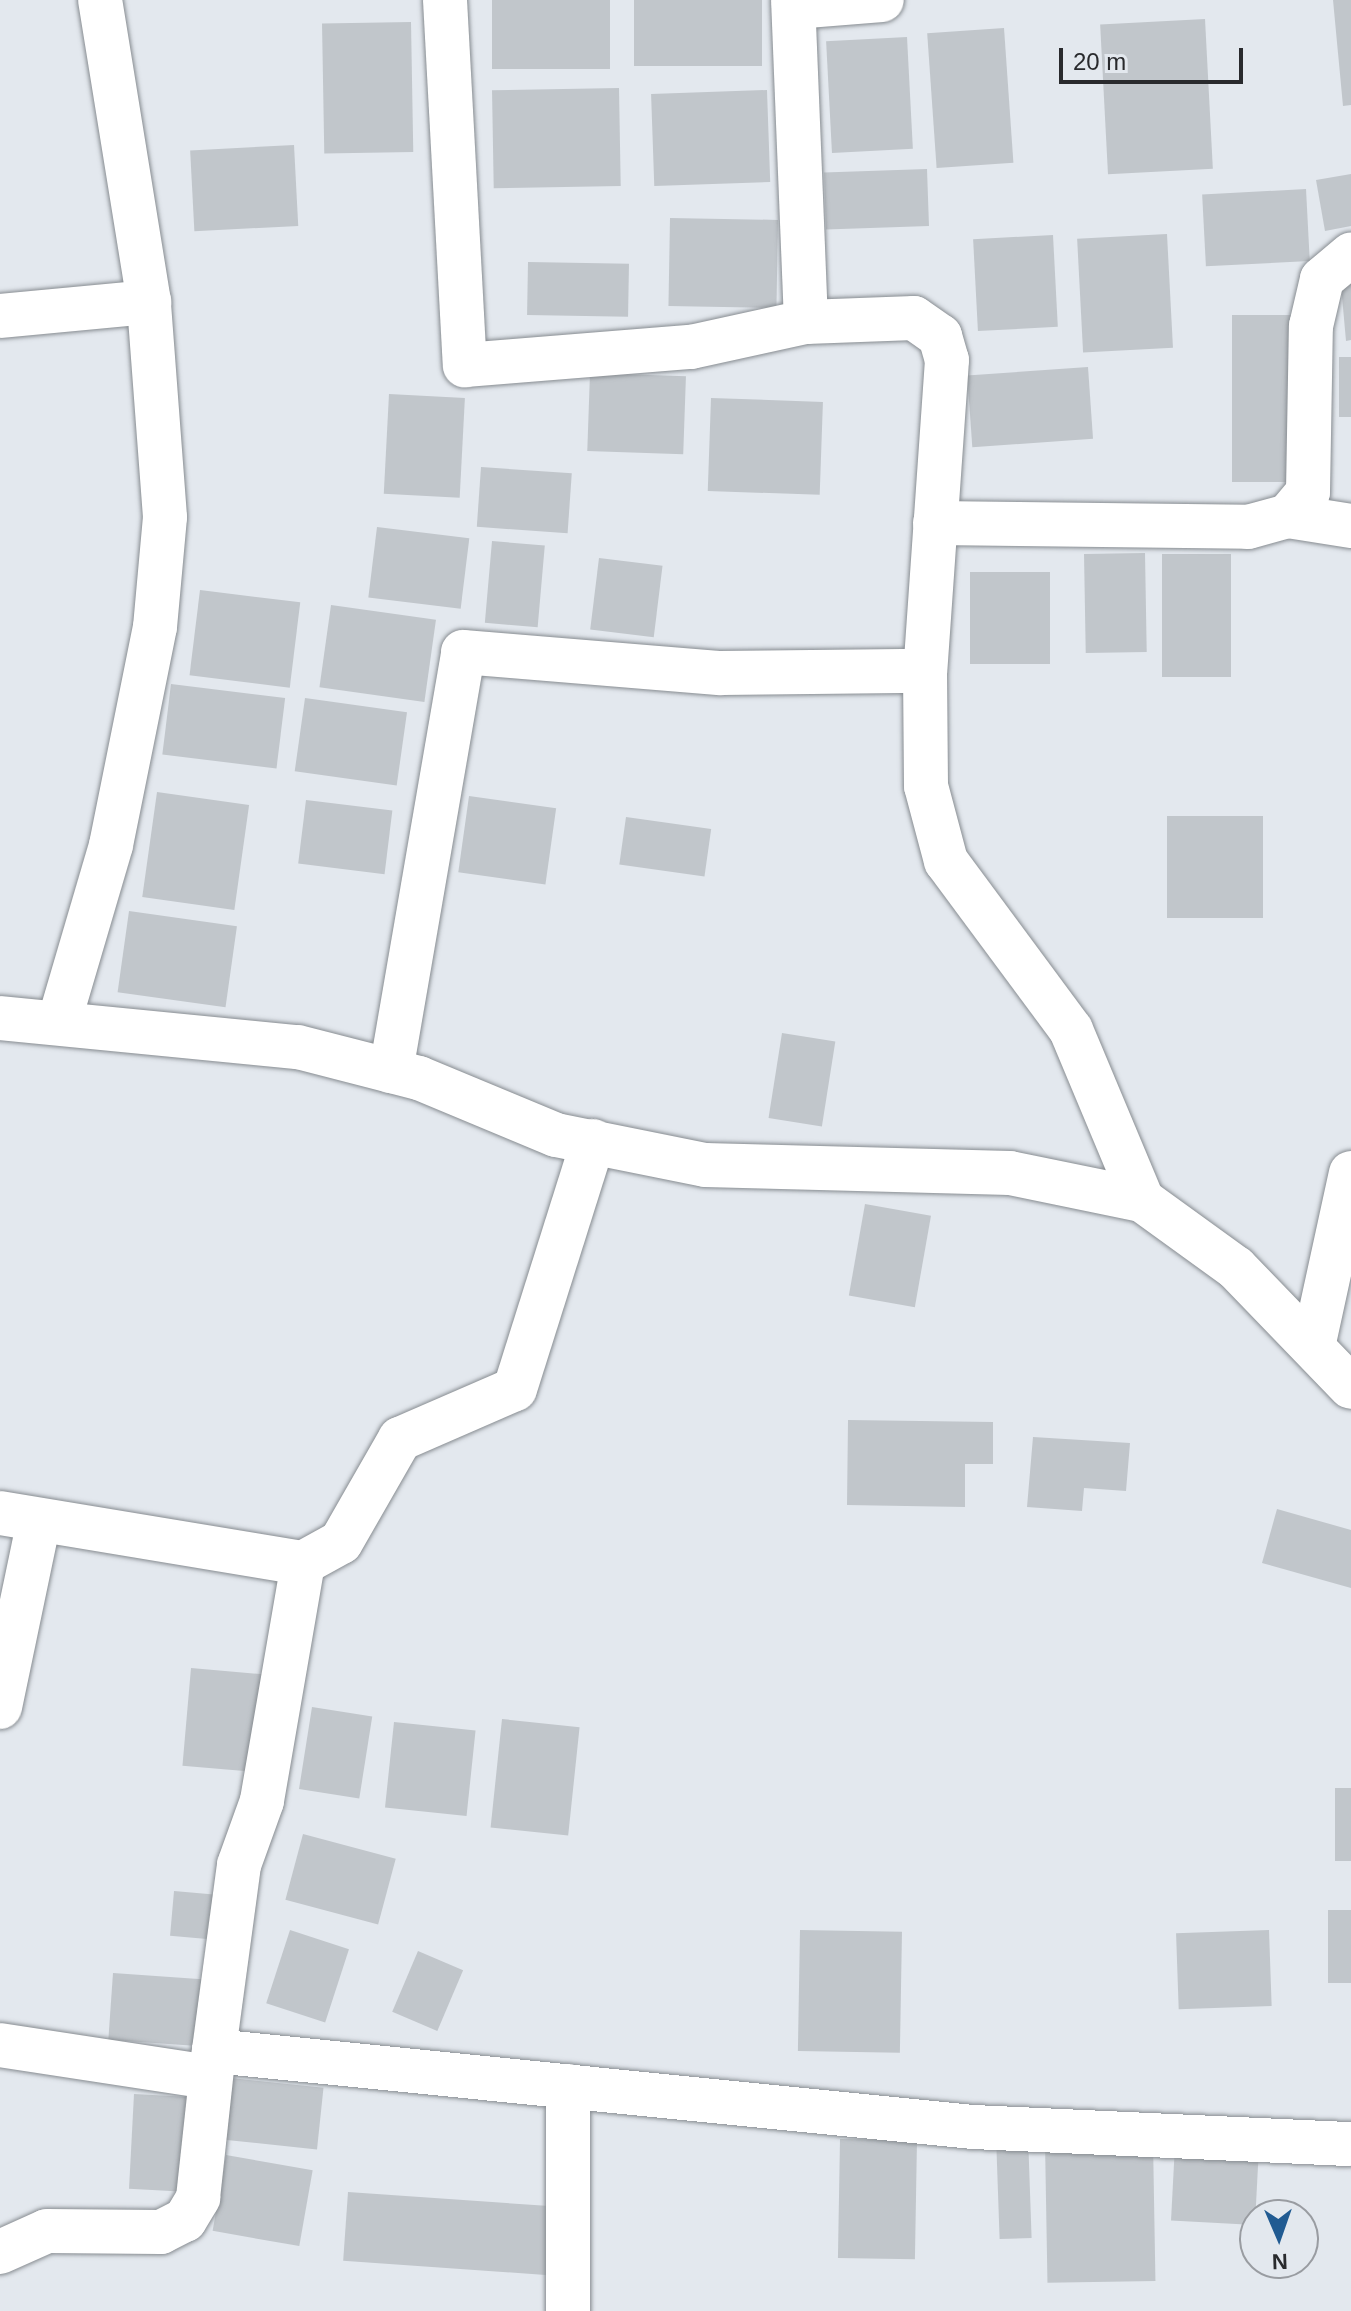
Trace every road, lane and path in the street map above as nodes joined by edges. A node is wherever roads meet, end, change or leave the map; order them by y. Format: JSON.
{"nodes":[{"id":1,"x":100,"y":0,"type":"edge"},
{"id":2,"x":445,"y":0,"type":"edge"},
{"id":3,"x":882,"y":0,"type":"edge"},
{"id":4,"x":793,"y":4,"type":"edge"},
{"id":5,"x":1351,"y":255,"type":"edge"},
{"id":6,"x":149,"y":302,"type":"junction"},
{"id":7,"x":0,"y":316,"type":"edge"},
{"id":8,"x":806,"y":322,"type":"junction"},
{"id":9,"x":1288,"y":516,"type":"junction"},
{"id":10,"x":935,"y":523,"type":"junction"},
{"id":11,"x":1351,"y":526,"type":"edge"},
{"id":12,"x":925,"y":671,"type":"junction"},
{"id":13,"x":0,"y":1018,"type":"edge"},
{"id":14,"x":59,"y":1022,"type":"junction"},
{"id":15,"x":391,"y":1071,"type":"junction"},
{"id":16,"x":593,"y":1141,"type":"junction"},
{"id":17,"x":1351,"y":1173,"type":"edge"},
{"id":18,"x":1142,"y":1200,"type":"junction"},
{"id":19,"x":1313,"y":1347,"type":"junction"},
{"id":20,"x":1351,"y":1387,"type":"edge"},
{"id":21,"x":19,"y":1519,"type":"edge"},
{"id":22,"x":303,"y":1563,"type":"junction"},
{"id":23,"x":0,"y":1707,"type":"edge"},
{"id":24,"x":0,"y":2045,"type":"edge"},
{"id":25,"x":211,"y":2064,"type":"junction"},
{"id":26,"x":568,"y":2086,"type":"junction"},
{"id":27,"x":1351,"y":2144,"type":"edge"},
{"id":28,"x":0,"y":2252,"type":"edge"},
{"id":29,"x":568,"y":2311,"type":"edge"}],
"edges":[{"from":1,"to":6,"type":"street"},
{"from":2,"to":8,"type":"street"},
{"from":3,"to":4,"type":"street"},
{"from":4,"to":8,"type":"street"},
{"from":5,"to":9,"type":"street"},
{"from":6,"to":7,"type":"street"},
{"from":6,"to":14,"type":"street"},
{"from":8,"to":10,"type":"street"},
{"from":9,"to":10,"type":"street"},
{"from":9,"to":11,"type":"street"},
{"from":10,"to":12,"type":"street"},
{"from":12,"to":15,"type":"street"},
{"from":12,"to":18,"type":"street"},
{"from":13,"to":14,"type":"street"},
{"from":14,"to":15,"type":"street"},
{"from":15,"to":16,"type":"street"},
{"from":16,"to":18,"type":"street"},
{"from":16,"to":22,"type":"street"},
{"from":17,"to":19,"type":"street"},
{"from":18,"to":19,"type":"street"},
{"from":19,"to":20,"type":"street"},
{"from":21,"to":22,"type":"street"},
{"from":21,"to":23,"type":"street"},
{"from":22,"to":25,"type":"street"},
{"from":24,"to":25,"type":"street"},
{"from":25,"to":26,"type":"street"},
{"from":25,"to":28,"type":"street"},
{"from":26,"to":27,"type":"street"},
{"from":26,"to":29,"type":"street"}]}
